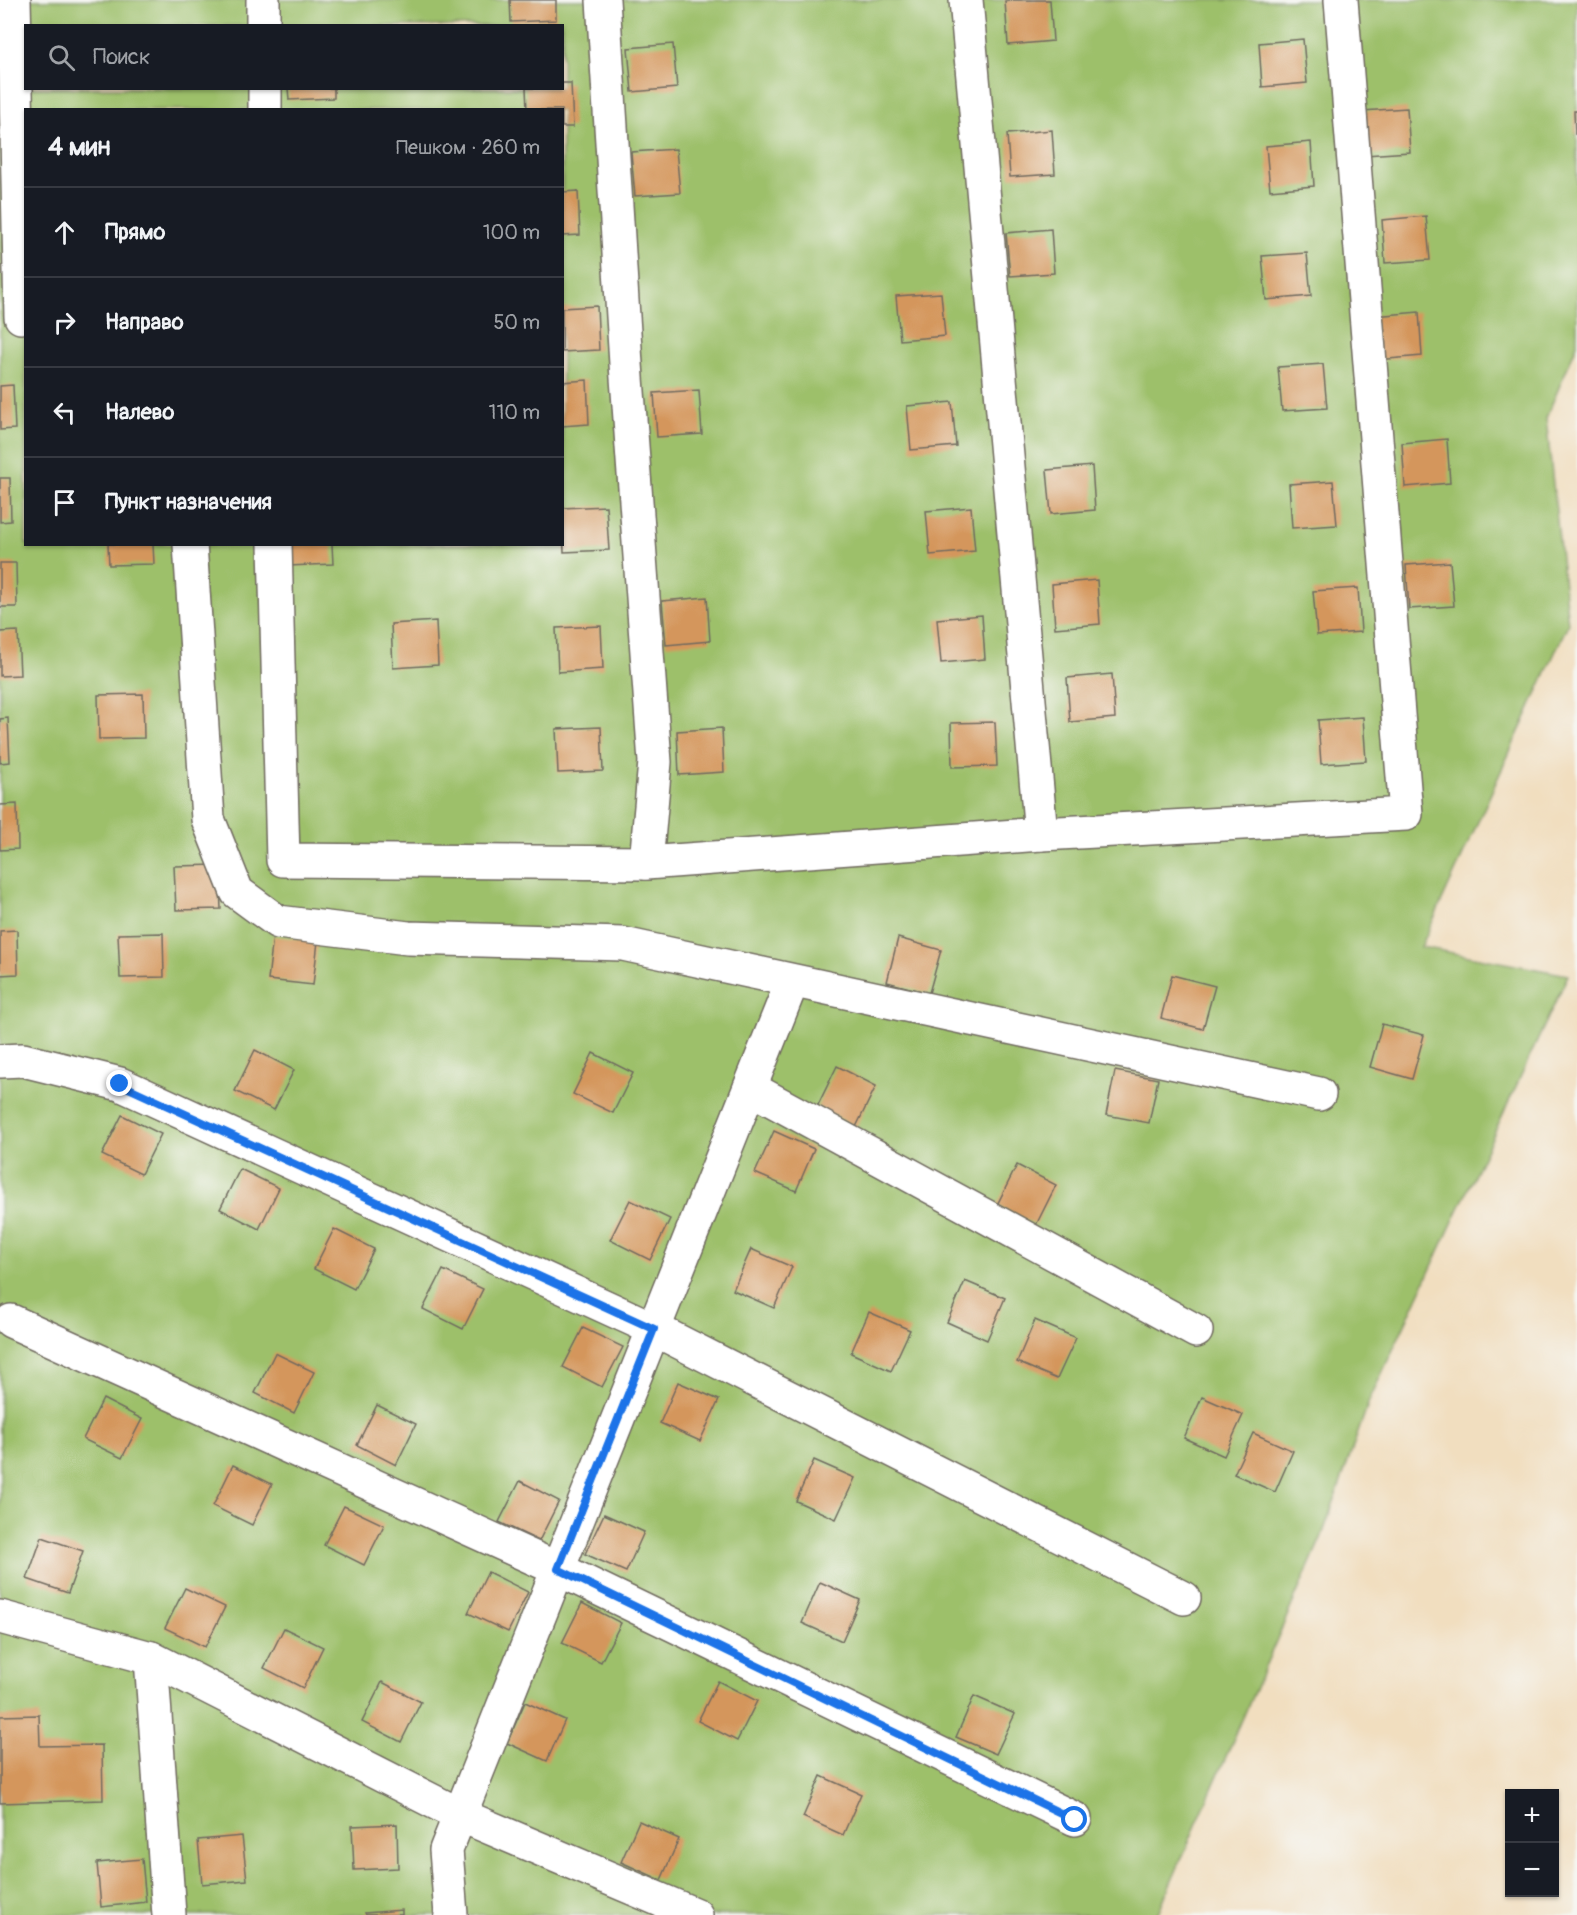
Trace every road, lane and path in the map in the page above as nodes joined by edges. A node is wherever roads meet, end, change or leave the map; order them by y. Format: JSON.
{"nodes":[{"id":1,"x":14,"y":0,"type":"edge"},
{"id":2,"x":263,"y":0,"type":"edge"},
{"id":3,"x":603,"y":0,"type":"edge"},
{"id":4,"x":966,"y":0,"type":"edge"},
{"id":5,"x":1341,"y":0,"type":"edge"},
{"id":6,"x":263,"y":24,"type":"edge"},
{"id":7,"x":265,"y":90,"type":"edge"},
{"id":8,"x":265,"y":108,"type":"edge"},
{"id":9,"x":16,"y":317,"type":"edge"},
{"id":10,"x":190,"y":546,"type":"edge"},
{"id":11,"x":275,"y":546,"type":"edge"},
{"id":12,"x":1041,"y":834,"type":"junction"},
{"id":13,"x":646,"y":863,"type":"junction"},
{"id":14,"x":792,"y":982,"type":"junction"},
{"id":15,"x":0,"y":1061,"type":"edge"},
{"id":16,"x":750,"y":1088,"type":"junction"},
{"id":17,"x":1319,"y":1094,"type":"dead end"},
{"id":18,"x":11,"y":1321,"type":"dead end"},
{"id":19,"x":654,"y":1329,"type":"junction"},
{"id":20,"x":1196,"y":1332,"type":"dead end"},
{"id":21,"x":558,"y":1569,"type":"junction"},
{"id":22,"x":1184,"y":1598,"type":"dead end"},
{"id":23,"x":0,"y":1617,"type":"edge"},
{"id":24,"x":151,"y":1659,"type":"junction"},
{"id":25,"x":460,"y":1815,"type":"junction"},
{"id":26,"x":1075,"y":1820,"type":"dead end"},
{"id":27,"x":169,"y":1915,"type":"edge"},
{"id":28,"x":451,"y":1915,"type":"edge"},
{"id":29,"x":696,"y":1915,"type":"edge"}],
"edges":[{"from":1,"to":9,"type":"lane"},
{"from":2,"to":6,"type":"lane"},
{"from":3,"to":13,"type":"lane"},
{"from":4,"to":12,"type":"lane"},
{"from":5,"to":12,"type":"lane"},
{"from":7,"to":8,"type":"lane"},
{"from":10,"to":14,"type":"lane"},
{"from":11,"to":13,"type":"lane"},
{"from":12,"to":13,"type":"lane"},
{"from":14,"to":16,"type":"lane"},
{"from":14,"to":17,"type":"lane"},
{"from":15,"to":19,"type":"lane"},
{"from":16,"to":19,"type":"lane"},
{"from":16,"to":20,"type":"lane"},
{"from":18,"to":21,"type":"lane"},
{"from":19,"to":21,"type":"lane"},
{"from":19,"to":22,"type":"lane"},
{"from":21,"to":25,"type":"lane"},
{"from":21,"to":26,"type":"lane"},
{"from":23,"to":24,"type":"lane"},
{"from":24,"to":25,"type":"lane"},
{"from":24,"to":27,"type":"lane"},
{"from":25,"to":28,"type":"lane"},
{"from":25,"to":29,"type":"lane"}]}
